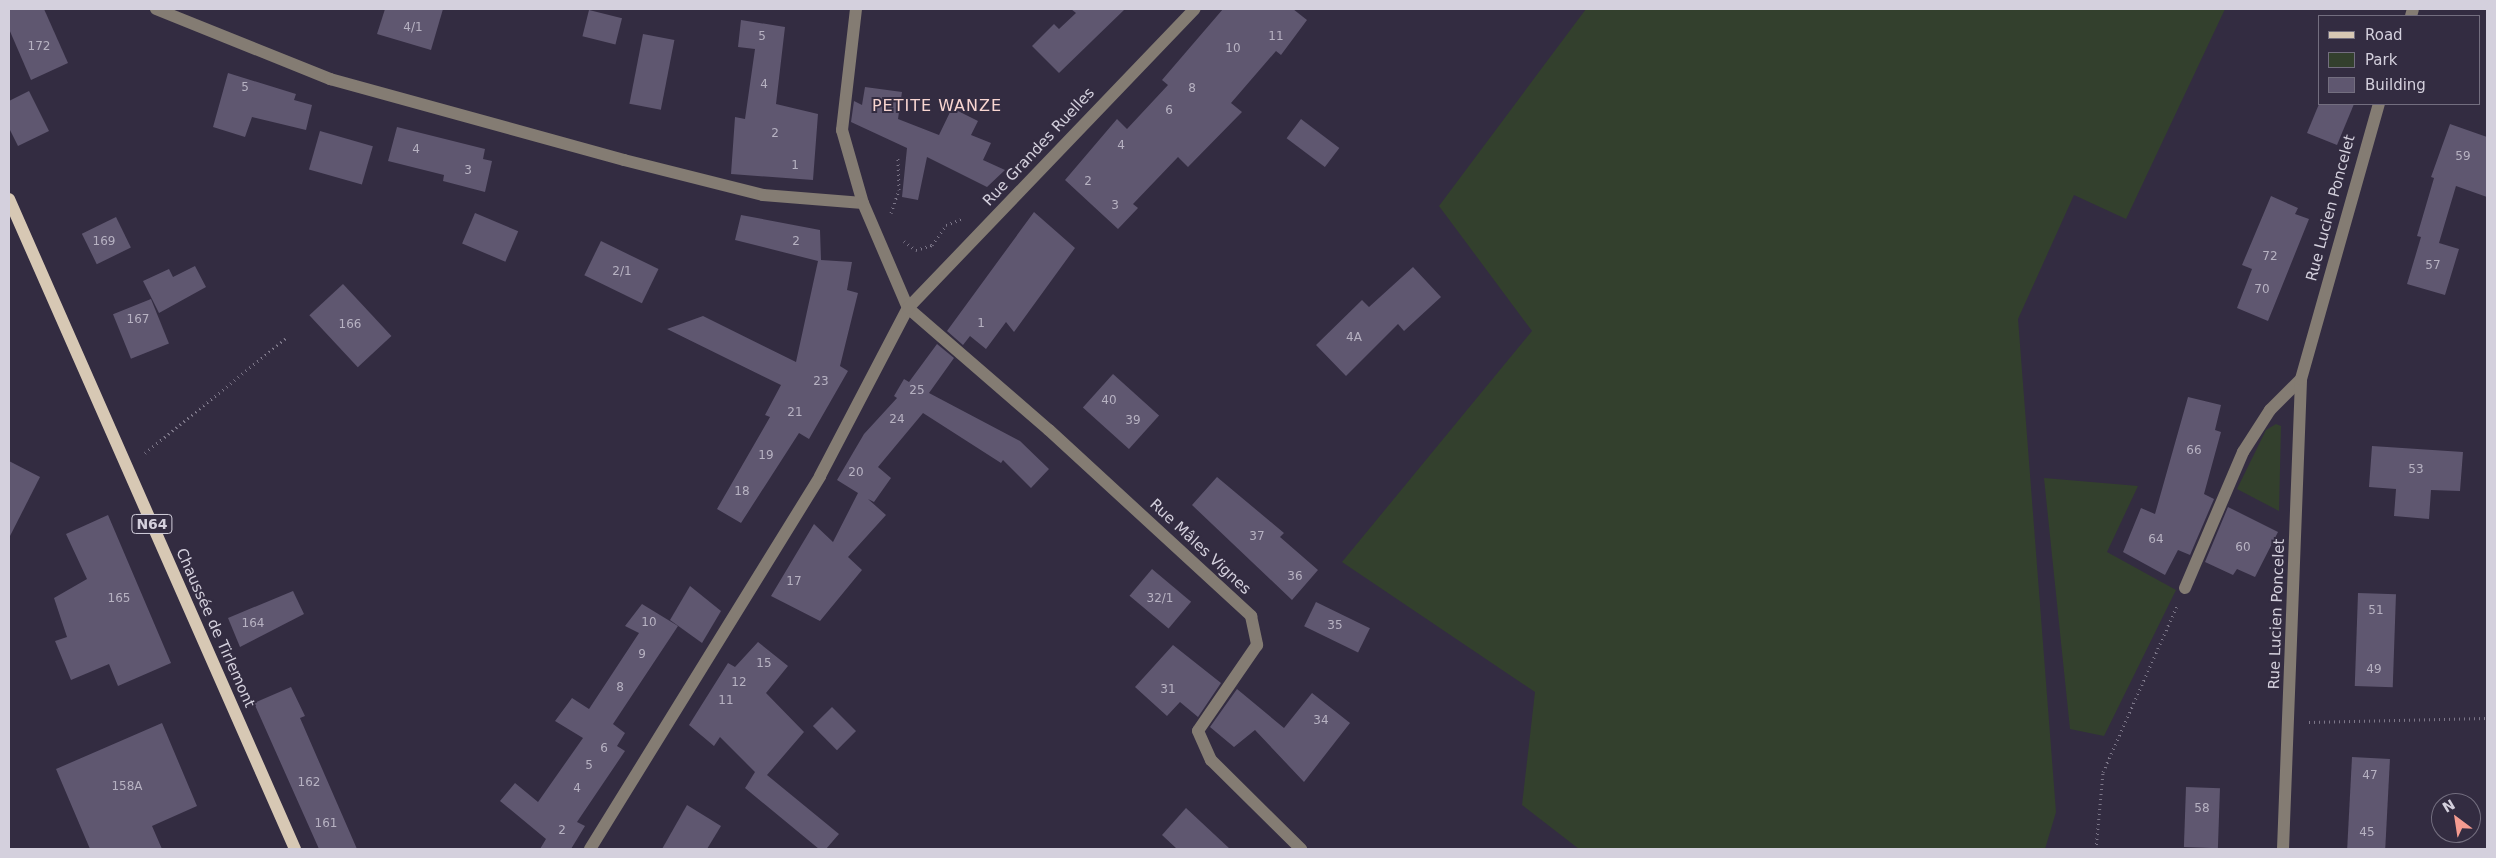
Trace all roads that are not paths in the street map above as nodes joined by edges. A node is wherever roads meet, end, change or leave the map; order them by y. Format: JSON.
{"nodes":[{"id":1,"x":156,"y":9,"type":"edge"},
{"id":2,"x":856,"y":9,"type":"edge"},
{"id":3,"x":1195,"y":9,"type":"edge"},
{"id":4,"x":2379,"y":105,"type":"edge"},
{"id":5,"x":9,"y":199,"type":"edge"},
{"id":6,"x":863,"y":203,"type":"junction"},
{"id":7,"x":908,"y":308,"type":"junction"},
{"id":8,"x":2302,"y":379,"type":"junction"},
{"id":9,"x":2185,"y":588,"type":"road end"},
{"id":10,"x":295,"y":849,"type":"edge"},
{"id":11,"x":590,"y":849,"type":"edge"},
{"id":12,"x":1301,"y":849,"type":"edge"},
{"id":13,"x":2283,"y":849,"type":"edge"}],
"edges":[{"from":1,"to":6,"type":"street"},
{"from":2,"to":6,"type":"street"},
{"from":3,"to":7,"type":"street","name":"Rue Grandes Ruelles"},
{"from":4,"to":8,"type":"street","name":"Rue Lucien Poncelet"},
{"from":5,"to":10,"type":"main road","name":"Chaussée de Tirlemont","number":"N64"},
{"from":6,"to":7,"type":"street"},
{"from":7,"to":11,"type":"street","name":"Rue Grandes Ruelles"},
{"from":7,"to":12,"type":"street","name":"Rue Mâles Vignes"},
{"from":8,"to":9,"type":"street"},
{"from":8,"to":13,"type":"street","name":"Rue Lucien Poncelet"}]}
